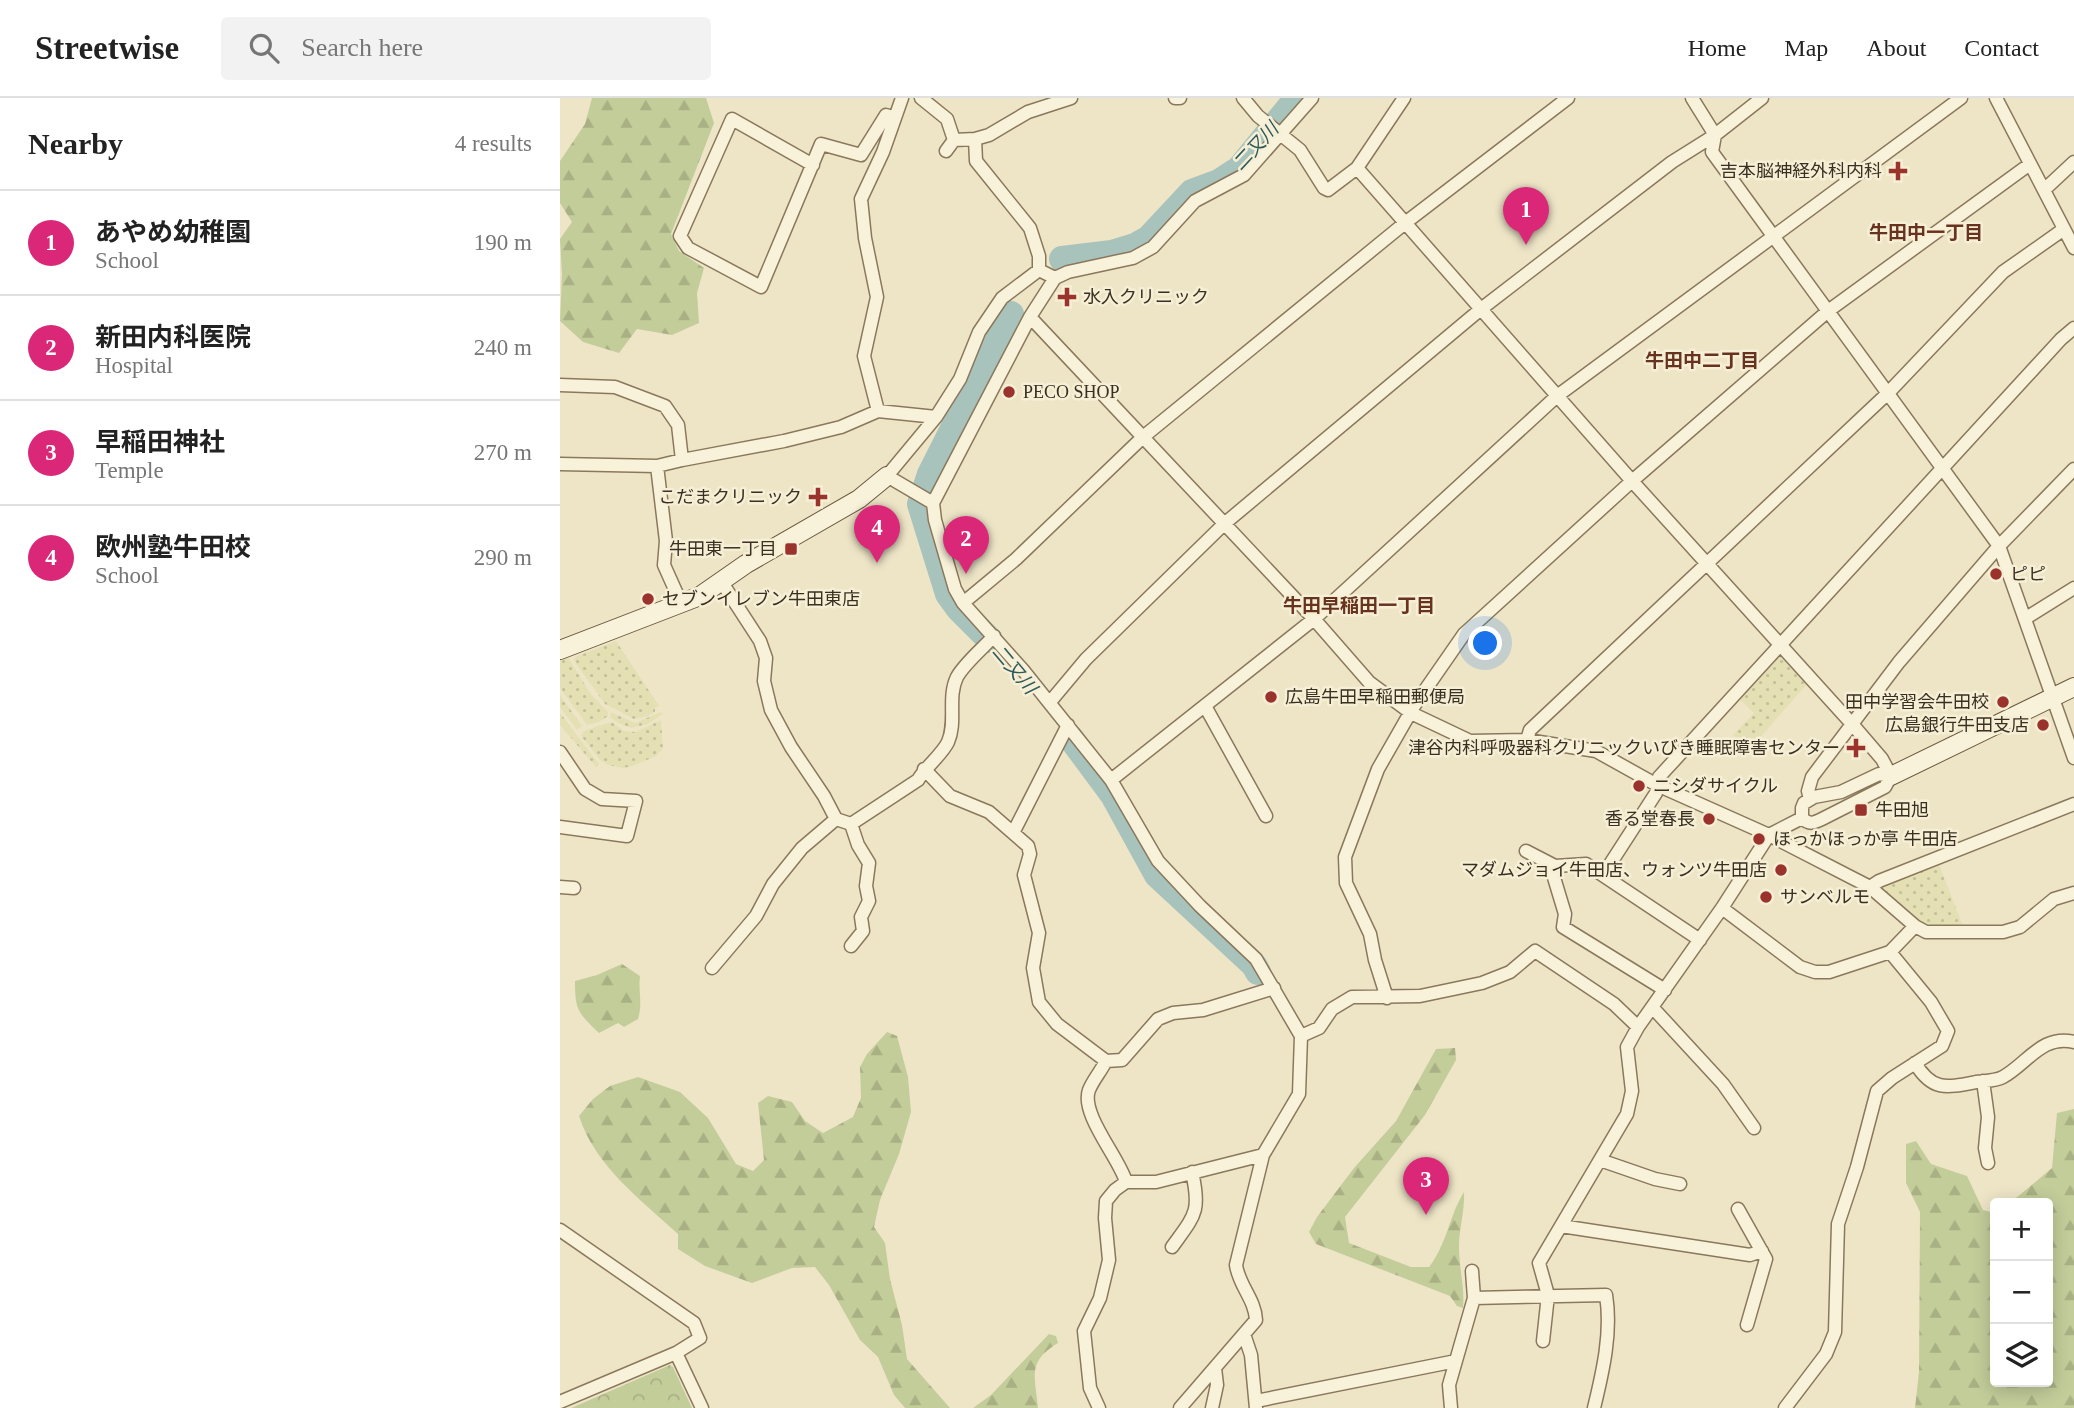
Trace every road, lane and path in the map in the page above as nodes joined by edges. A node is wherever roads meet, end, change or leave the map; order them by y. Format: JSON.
{"nodes":[{"id":1,"x":902,"y":98,"type":"edge"},
{"id":2,"x":920,"y":98,"type":"edge"},
{"id":3,"x":1071,"y":98,"type":"edge"},
{"id":4,"x":1243,"y":98,"type":"edge"},
{"id":5,"x":1312,"y":98,"type":"edge"},
{"id":6,"x":1404,"y":98,"type":"edge"},
{"id":7,"x":1568,"y":98,"type":"edge"},
{"id":8,"x":1692,"y":98,"type":"edge"},
{"id":9,"x":1762,"y":98,"type":"edge"},
{"id":10,"x":1961,"y":98,"type":"edge"},
{"id":11,"x":1996,"y":98,"type":"edge"},
{"id":12,"x":895,"y":118,"type":"junction"},
{"id":13,"x":1280,"y":134,"type":"junction"},
{"id":14,"x":1715,"y":135,"type":"junction"},
{"id":15,"x":975,"y":139,"type":"junction"},
{"id":16,"x":954,"y":140,"type":"junction"},
{"id":17,"x":946,"y":151,"type":"dead end"},
{"id":18,"x":2074,"y":162,"type":"edge"},
{"id":19,"x":2030,"y":164,"type":"junction"},
{"id":20,"x":813,"y":165,"type":"junction"},
{"id":21,"x":1357,"y":168,"type":"junction"},
{"id":22,"x":2044,"y":190,"type":"junction"},
{"id":23,"x":1405,"y":223,"type":"junction"},
{"id":24,"x":2064,"y":229,"type":"junction"},
{"id":25,"x":1773,"y":235,"type":"junction"},
{"id":26,"x":2074,"y":247,"type":"edge"},
{"id":27,"x":1039,"y":270,"type":"junction"},
{"id":28,"x":1055,"y":278,"type":"junction"},
{"id":29,"x":1481,"y":309,"type":"junction"},
{"id":30,"x":1828,"y":311,"type":"junction"},
{"id":31,"x":1030,"y":317,"type":"junction"},
{"id":32,"x":2074,"y":328,"type":"edge"},
{"id":33,"x":560,"y":385,"type":"edge"},
{"id":34,"x":1888,"y":393,"type":"junction"},
{"id":35,"x":1557,"y":396,"type":"junction"},
{"id":36,"x":878,"y":411,"type":"junction"},
{"id":37,"x":936,"y":417,"type":"junction"},
{"id":38,"x":1143,"y":437,"type":"junction"},
{"id":39,"x":681,"y":460,"type":"junction"},
{"id":40,"x":560,"y":464,"type":"edge"},
{"id":41,"x":657,"y":467,"type":"junction"},
{"id":42,"x":1943,"y":468,"type":"junction"},
{"id":43,"x":2074,"y":469,"type":"edge"},
{"id":44,"x":887,"y":476,"type":"junction"},
{"id":45,"x":1632,"y":481,"type":"junction"},
{"id":46,"x":933,"y":503,"type":"junction"},
{"id":47,"x":1224,"y":524,"type":"junction"},
{"id":48,"x":2000,"y":546,"type":"junction"},
{"id":49,"x":1708,"y":564,"type":"junction"},
{"id":50,"x":721,"y":581,"type":"junction"},
{"id":51,"x":2074,"y":588,"type":"edge"},
{"id":52,"x":681,"y":603,"type":"junction"},
{"id":53,"x":963,"y":603,"type":"junction"},
{"id":54,"x":2026,"y":618,"type":"junction"},
{"id":55,"x":1314,"y":620,"type":"junction"},
{"id":56,"x":994,"y":636,"type":"junction"},
{"id":57,"x":1780,"y":644,"type":"junction"},
{"id":58,"x":560,"y":650,"type":"edge"},
{"id":59,"x":2074,"y":687,"type":"edge"},
{"id":60,"x":2053,"y":697,"type":"junction"},
{"id":61,"x":1050,"y":702,"type":"junction"},
{"id":62,"x":1205,"y":706,"type":"junction"},
{"id":63,"x":1411,"y":713,"type":"junction"},
{"id":64,"x":1852,"y":724,"type":"junction"},
{"id":65,"x":1068,"y":725,"type":"junction"},
{"id":66,"x":1527,"y":740,"type":"junction"},
{"id":67,"x":560,"y":752,"type":"edge"},
{"id":68,"x":2074,"y":758,"type":"edge"},
{"id":69,"x":924,"y":769,"type":"junction"},
{"id":70,"x":1891,"y":776,"type":"junction"},
{"id":71,"x":1111,"y":780,"type":"junction"},
{"id":72,"x":1657,"y":785,"type":"junction"},
{"id":73,"x":1810,"y":799,"type":"junction"},
{"id":74,"x":2074,"y":804,"type":"edge"},
{"id":75,"x":1266,"y":816,"type":"dead end"},
{"id":76,"x":1802,"y":818,"type":"junction"},
{"id":77,"x":836,"y":819,"type":"junction"},
{"id":78,"x":852,"y":824,"type":"junction"},
{"id":79,"x":560,"y":827,"type":"edge"},
{"id":80,"x":1013,"y":833,"type":"junction"},
{"id":81,"x":1769,"y":835,"type":"junction"},
{"id":82,"x":1526,"y":851,"type":"dead end"},
{"id":83,"x":1555,"y":866,"type":"junction"},
{"id":84,"x":1603,"y":875,"type":"junction"},
{"id":85,"x":560,"y":887,"type":"edge"},
{"id":86,"x":1870,"y":887,"type":"junction"},
{"id":87,"x":574,"y":888,"type":"dead end"},
{"id":88,"x":2074,"y":893,"type":"edge"},
{"id":89,"x":1722,"y":908,"type":"junction"},
{"id":90,"x":1915,"y":926,"type":"junction"},
{"id":91,"x":1700,"y":940,"type":"junction"},
{"id":92,"x":851,"y":946,"type":"dead end"},
{"id":93,"x":1890,"y":951,"type":"junction"},
{"id":94,"x":712,"y":968,"type":"dead end"},
{"id":95,"x":1274,"y":988,"type":"junction"},
{"id":96,"x":1665,"y":990,"type":"junction"},
{"id":97,"x":1387,"y":998,"type":"junction"},
{"id":98,"x":1653,"y":1008,"type":"junction"},
{"id":99,"x":1638,"y":1027,"type":"junction"},
{"id":100,"x":1301,"y":1036,"type":"junction"},
{"id":101,"x":2074,"y":1042,"type":"edge"},
{"id":102,"x":1107,"y":1061,"type":"junction"},
{"id":103,"x":1915,"y":1063,"type":"junction"},
{"id":104,"x":1983,"y":1081,"type":"junction"},
{"id":105,"x":1754,"y":1128,"type":"dead end"},
{"id":106,"x":1262,"y":1155,"type":"junction"},
{"id":107,"x":1600,"y":1160,"type":"junction"},
{"id":108,"x":1988,"y":1163,"type":"dead end"},
{"id":109,"x":1192,"y":1172,"type":"junction"},
{"id":110,"x":1126,"y":1182,"type":"junction"},
{"id":111,"x":1680,"y":1184,"type":"dead end"},
{"id":112,"x":1738,"y":1209,"type":"dead end"},
{"id":113,"x":1560,"y":1226,"type":"junction"},
{"id":114,"x":560,"y":1230,"type":"edge"},
{"id":115,"x":1172,"y":1247,"type":"dead end"},
{"id":116,"x":1762,"y":1251,"type":"junction"},
{"id":117,"x":1472,"y":1272,"type":"dead end"},
{"id":118,"x":1548,"y":1295,"type":"junction"},
{"id":119,"x":1474,"y":1298,"type":"junction"},
{"id":120,"x":1747,"y":1325,"type":"dead end"},
{"id":121,"x":1244,"y":1334,"type":"junction"},
{"id":122,"x":1543,"y":1341,"type":"dead end"},
{"id":123,"x":676,"y":1353,"type":"junction"},
{"id":124,"x":1456,"y":1361,"type":"junction"},
{"id":125,"x":1215,"y":1367,"type":"junction"},
{"id":126,"x":560,"y":1402,"type":"edge"},
{"id":127,"x":1256,"y":1405,"type":"edge"},
{"id":128,"x":702,"y":1408,"type":"edge"},
{"id":129,"x":1099,"y":1408,"type":"edge"},
{"id":130,"x":1180,"y":1408,"type":"edge"},
{"id":131,"x":1212,"y":1408,"type":"edge"},
{"id":132,"x":1451,"y":1408,"type":"edge"},
{"id":133,"x":1594,"y":1408,"type":"edge"},
{"id":134,"x":1785,"y":1408,"type":"edge"}],
"edges":[{"from":1,"to":12,"type":"street"},
{"from":2,"to":16,"type":"street"},
{"from":3,"to":15,"type":"street"},
{"from":4,"to":13,"type":"street"},
{"from":5,"to":13,"type":"street"},
{"from":6,"to":21,"type":"street"},
{"from":7,"to":23,"type":"street"},
{"from":8,"to":14,"type":"street"},
{"from":9,"to":14,"type":"street"},
{"from":10,"to":25,"type":"street"},
{"from":11,"to":19,"type":"street"},
{"from":12,"to":20,"type":"street"},
{"from":12,"to":36,"type":"street"},
{"from":13,"to":21,"type":"street"},
{"from":13,"to":28,"type":"street"},
{"from":14,"to":25,"type":"street"},
{"from":14,"to":29,"type":"street"},
{"from":15,"to":16,"type":"street"},
{"from":15,"to":27,"type":"street"},
{"from":16,"to":17,"type":"street"},
{"from":18,"to":22,"type":"street"},
{"from":19,"to":22,"type":"street"},
{"from":19,"to":30,"type":"street"},
{"from":20,"to":20,"type":"street"},
{"from":21,"to":23,"type":"street"},
{"from":22,"to":24,"type":"street"},
{"from":23,"to":29,"type":"street"},
{"from":23,"to":38,"type":"street"},
{"from":24,"to":26,"type":"street"},
{"from":24,"to":34,"type":"street"},
{"from":25,"to":30,"type":"street"},
{"from":25,"to":35,"type":"street"},
{"from":27,"to":28,"type":"street"},
{"from":27,"to":37,"type":"street"},
{"from":28,"to":31,"type":"street"},
{"from":29,"to":35,"type":"street"},
{"from":29,"to":47,"type":"street"},
{"from":30,"to":34,"type":"street"},
{"from":30,"to":45,"type":"street"},
{"from":31,"to":38,"type":"street"},
{"from":31,"to":46,"type":"street"},
{"from":32,"to":42,"type":"street"},
{"from":33,"to":39,"type":"street"},
{"from":34,"to":42,"type":"street"},
{"from":34,"to":49,"type":"street"},
{"from":35,"to":45,"type":"street"},
{"from":35,"to":55,"type":"street"},
{"from":36,"to":37,"type":"street"},
{"from":36,"to":39,"type":"street"},
{"from":37,"to":44,"type":"street"},
{"from":38,"to":47,"type":"street"},
{"from":38,"to":53,"type":"street"},
{"from":39,"to":41,"type":"street"},
{"from":40,"to":41,"type":"street"},
{"from":41,"to":52,"type":"street"},
{"from":42,"to":48,"type":"street"},
{"from":42,"to":57,"type":"street"},
{"from":43,"to":48,"type":"street"},
{"from":44,"to":46,"type":"street"},
{"from":44,"to":50,"type":"street"},
{"from":45,"to":49,"type":"street"},
{"from":45,"to":63,"type":"street"},
{"from":46,"to":53,"type":"street"},
{"from":47,"to":55,"type":"street"},
{"from":47,"to":61,"type":"street"},
{"from":48,"to":54,"type":"street"},
{"from":48,"to":64,"type":"street"},
{"from":49,"to":57,"type":"street"},
{"from":49,"to":66,"type":"street"},
{"from":50,"to":52,"type":"street"},
{"from":50,"to":77,"type":"street"},
{"from":51,"to":54,"type":"street"},
{"from":52,"to":58,"type":"street"},
{"from":53,"to":56,"type":"street"},
{"from":54,"to":60,"type":"street"},
{"from":55,"to":62,"type":"street"},
{"from":55,"to":63,"type":"street"},
{"from":56,"to":61,"type":"street"},
{"from":56,"to":69,"type":"street"},
{"from":57,"to":64,"type":"street"},
{"from":57,"to":72,"type":"street"},
{"from":59,"to":60,"type":"street"},
{"from":60,"to":68,"type":"street"},
{"from":60,"to":70,"type":"street"},
{"from":61,"to":65,"type":"street"},
{"from":62,"to":71,"type":"street"},
{"from":62,"to":75,"type":"street"},
{"from":63,"to":66,"type":"street"},
{"from":63,"to":97,"type":"street"},
{"from":64,"to":70,"type":"street"},
{"from":64,"to":73,"type":"street"},
{"from":65,"to":71,"type":"street"},
{"from":65,"to":80,"type":"street"},
{"from":66,"to":72,"type":"street"},
{"from":67,"to":79,"type":"street"},
{"from":69,"to":78,"type":"street"},
{"from":69,"to":80,"type":"street"},
{"from":70,"to":73,"type":"street"},
{"from":70,"to":76,"type":"street"},
{"from":71,"to":95,"type":"street"},
{"from":72,"to":81,"type":"street"},
{"from":72,"to":84,"type":"street"},
{"from":73,"to":76,"type":"street"},
{"from":74,"to":86,"type":"street"},
{"from":76,"to":81,"type":"street"},
{"from":77,"to":78,"type":"street"},
{"from":77,"to":94,"type":"street"},
{"from":78,"to":92,"type":"street"},
{"from":80,"to":102,"type":"street"},
{"from":81,"to":86,"type":"street"},
{"from":81,"to":89,"type":"street"},
{"from":82,"to":83,"type":"street"},
{"from":83,"to":84,"type":"street"},
{"from":83,"to":96,"type":"street"},
{"from":84,"to":91,"type":"street"},
{"from":85,"to":87,"type":"street"},
{"from":86,"to":90,"type":"street"},
{"from":88,"to":90,"type":"street"},
{"from":89,"to":91,"type":"street"},
{"from":89,"to":93,"type":"street"},
{"from":90,"to":93,"type":"street"},
{"from":91,"to":96,"type":"street"},
{"from":93,"to":103,"type":"street"},
{"from":95,"to":100,"type":"street"},
{"from":95,"to":102,"type":"street"},
{"from":96,"to":98,"type":"street"},
{"from":97,"to":99,"type":"street"},
{"from":97,"to":100,"type":"street"},
{"from":98,"to":99,"type":"street"},
{"from":98,"to":105,"type":"street"},
{"from":99,"to":107,"type":"street"},
{"from":100,"to":106,"type":"street"},
{"from":101,"to":104,"type":"street"},
{"from":102,"to":110,"type":"street"},
{"from":103,"to":104,"type":"street"},
{"from":103,"to":134,"type":"street"},
{"from":104,"to":108,"type":"street"},
{"from":106,"to":109,"type":"street"},
{"from":106,"to":121,"type":"street"},
{"from":107,"to":111,"type":"street"},
{"from":107,"to":113,"type":"street"},
{"from":109,"to":110,"type":"street"},
{"from":109,"to":115,"type":"street"},
{"from":110,"to":129,"type":"street"},
{"from":112,"to":116,"type":"street"},
{"from":113,"to":116,"type":"street"},
{"from":113,"to":118,"type":"street"},
{"from":114,"to":123,"type":"street"},
{"from":116,"to":120,"type":"street"},
{"from":117,"to":119,"type":"street"},
{"from":118,"to":119,"type":"street"},
{"from":118,"to":122,"type":"street"},
{"from":118,"to":133,"type":"street"},
{"from":119,"to":124,"type":"street"},
{"from":121,"to":125,"type":"street"},
{"from":121,"to":127,"type":"street"},
{"from":123,"to":126,"type":"street"},
{"from":123,"to":128,"type":"street"},
{"from":124,"to":127,"type":"street"},
{"from":124,"to":132,"type":"street"},
{"from":125,"to":130,"type":"street"},
{"from":125,"to":131,"type":"street"}]}
